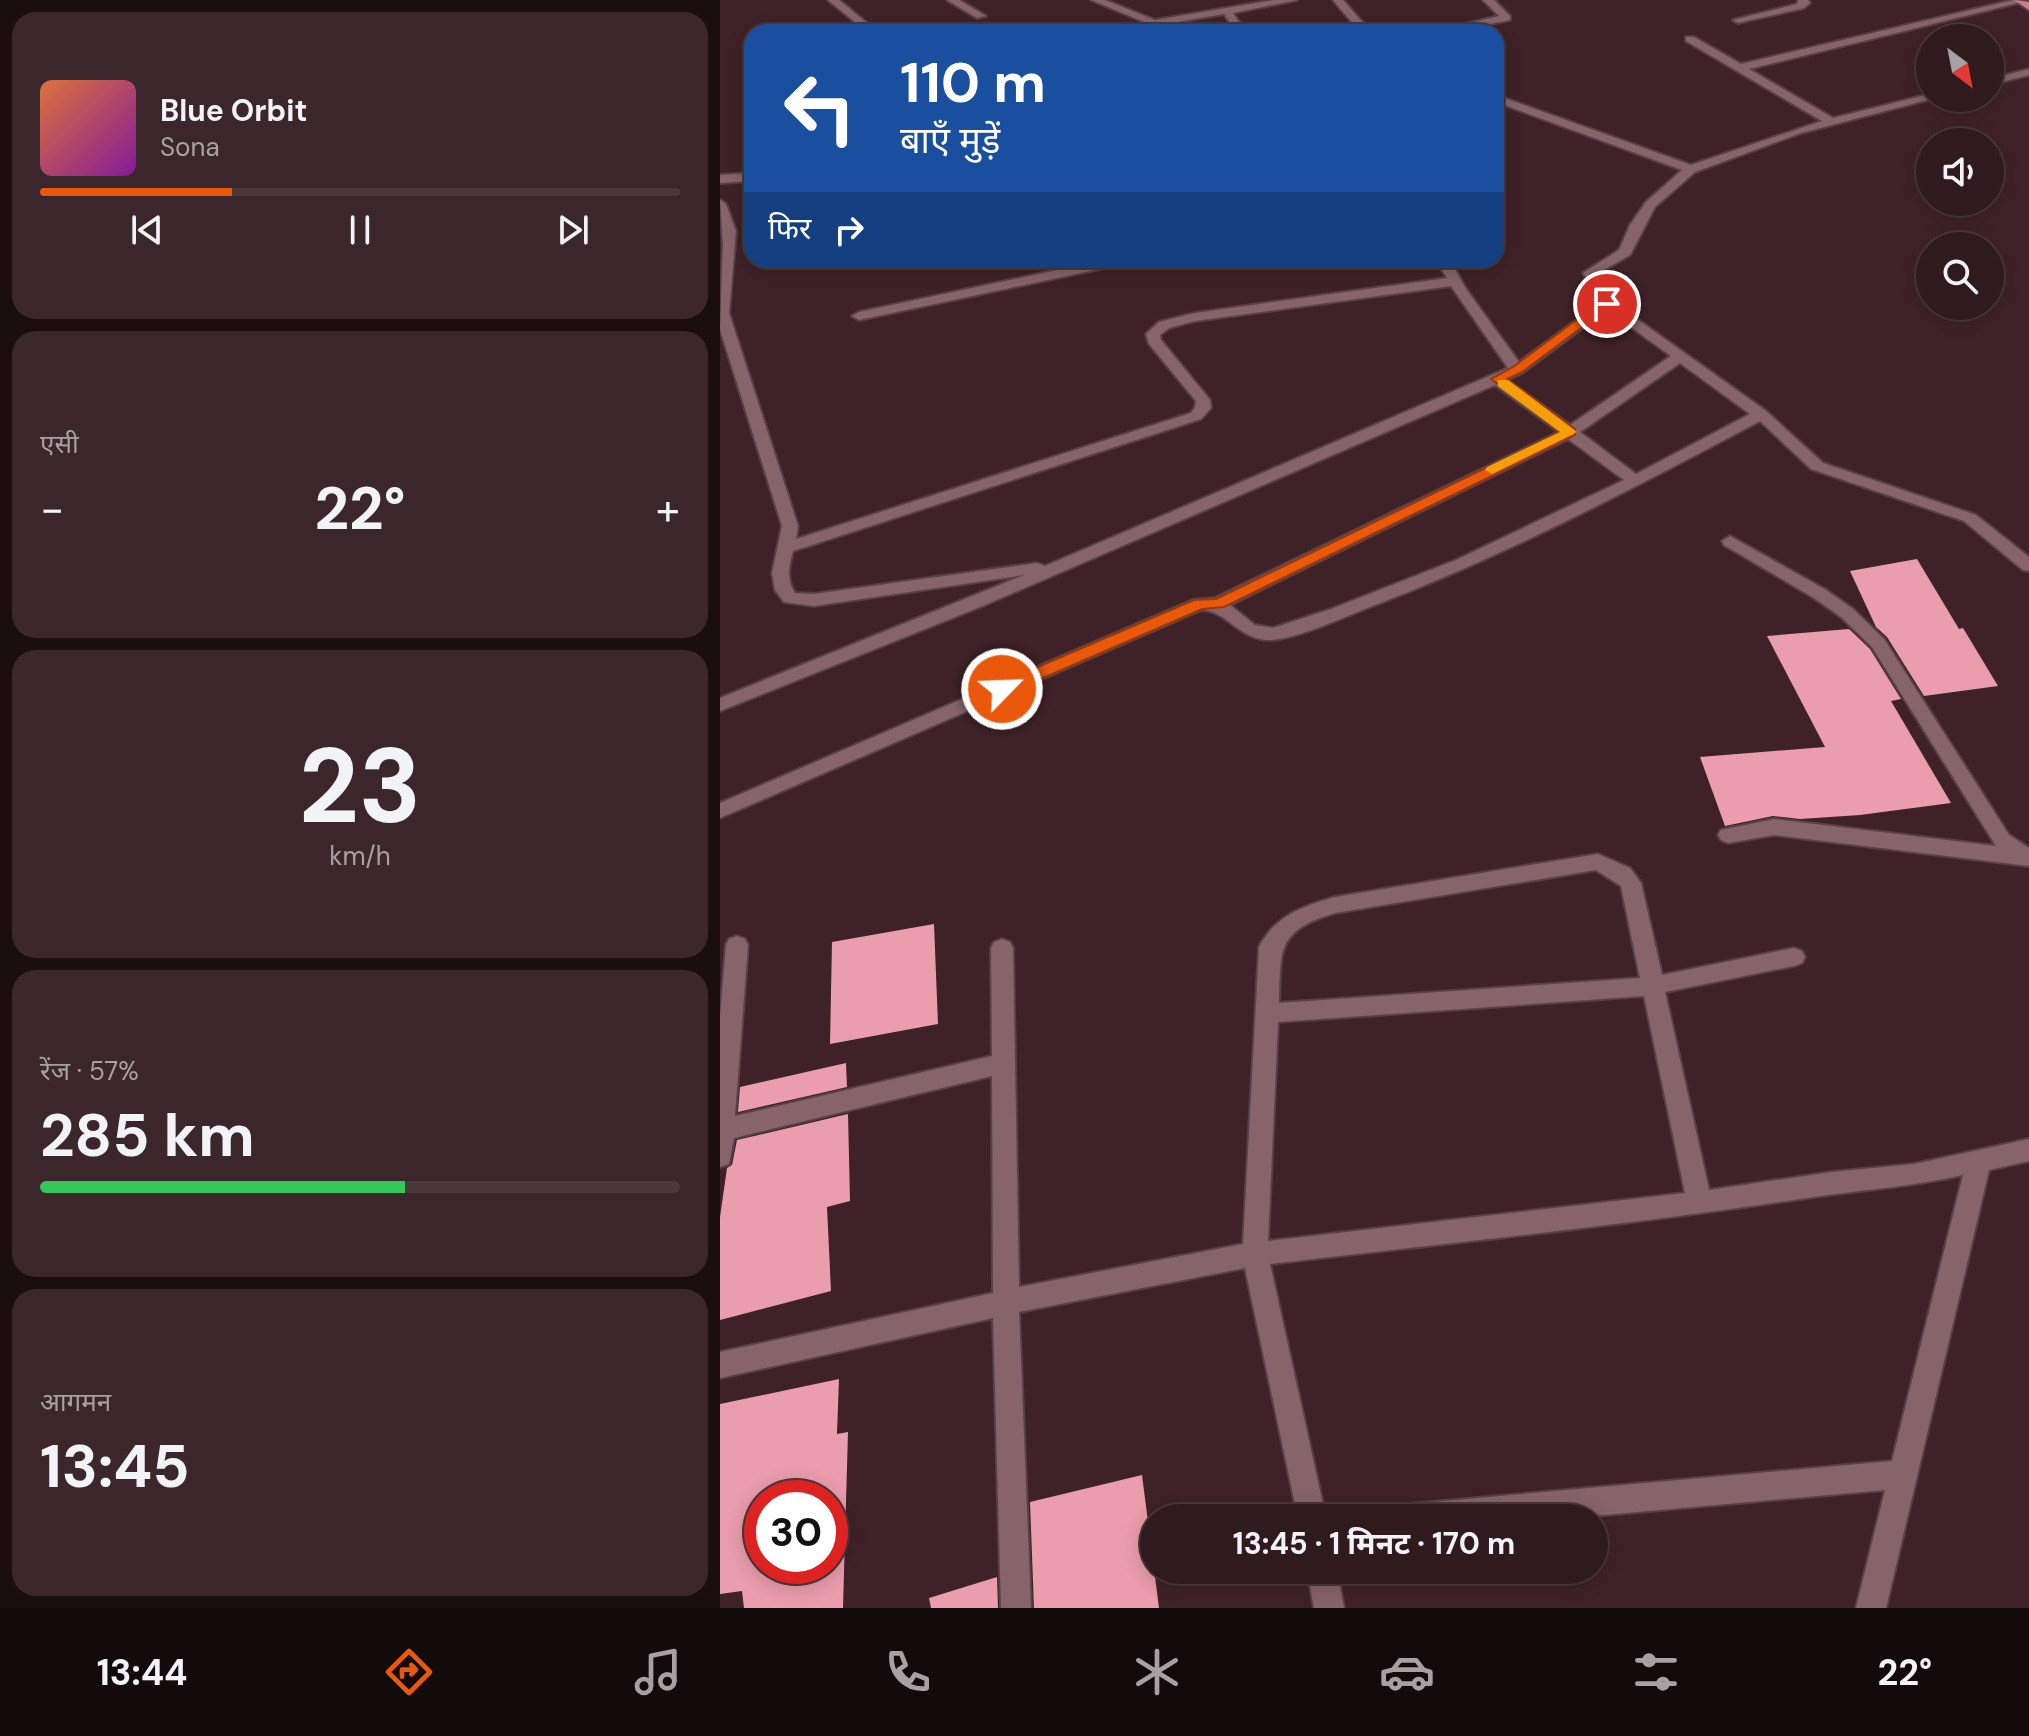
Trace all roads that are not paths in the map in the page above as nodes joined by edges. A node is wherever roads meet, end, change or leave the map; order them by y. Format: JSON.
{"nodes":[{"id":1,"x":833,"y":0,"type":"edge"},
{"id":2,"x":952,"y":0,"type":"edge"},
{"id":3,"x":1096,"y":0,"type":"edge"},
{"id":4,"x":1292,"y":0,"type":"edge"},
{"id":5,"x":1338,"y":0,"type":"edge"},
{"id":6,"x":1488,"y":0,"type":"edge"},
{"id":7,"x":1803,"y":0,"type":"edge"},
{"id":8,"x":2023,"y":3,"type":"edge"},
{"id":9,"x":1226,"y":10,"type":"junction"},
{"id":10,"x":981,"y":16,"type":"dead end"},
{"id":11,"x":1738,"y":20,"type":"dead end"},
{"id":12,"x":1154,"y":23,"type":"joint"},
{"id":13,"x":863,"y":24,"type":"edge"},
{"id":14,"x":1236,"y":24,"type":"edge"},
{"id":15,"x":1359,"y":24,"type":"edge"},
{"id":16,"x":1476,"y":24,"type":"edge"},
{"id":17,"x":1690,"y":39,"type":"dead end"},
{"id":18,"x":1739,"y":68,"type":"junction"},
{"id":19,"x":2029,"y":72,"type":"edge"},
{"id":20,"x":2004,"y":78,"type":"edge"},
{"id":21,"x":1504,"y":101,"type":"edge"},
{"id":22,"x":1916,"y":101,"type":"edge"},
{"id":23,"x":1831,"y":122,"type":"junction"},
{"id":24,"x":1691,"y":169,"type":"junction"},
{"id":25,"x":744,"y":178,"type":"edge"},
{"id":26,"x":720,"y":179,"type":"edge"},
{"id":27,"x":720,"y":204,"type":"edge"},
{"id":28,"x":1085,"y":268,"type":"edge"},
{"id":29,"x":1448,"y":268,"type":"edge"},
{"id":30,"x":1455,"y":281,"type":"junction"},
{"id":31,"x":1607,"y":304,"type":"junction"},
{"id":32,"x":859,"y":316,"type":"dead end"},
{"id":33,"x":1682,"y":355,"type":"junction"},
{"id":34,"x":1517,"y":370,"type":"junction"},
{"id":35,"x":1497,"y":379,"type":"junction"},
{"id":36,"x":1761,"y":414,"type":"junction"},
{"id":37,"x":1570,"y":432,"type":"junction"},
{"id":38,"x":1636,"y":481,"type":"junction"},
{"id":39,"x":1730,"y":541,"type":"dead end"},
{"id":40,"x":786,"y":548,"type":"junction"},
{"id":41,"x":1059,"y":565,"type":"junction"},
{"id":42,"x":2029,"y":566,"type":"edge"},
{"id":43,"x":1218,"y":604,"type":"junction"},
{"id":44,"x":720,"y":705,"type":"edge"},
{"id":45,"x":720,"y":811,"type":"edge"},
{"id":46,"x":1728,"y":835,"type":"dead end"},
{"id":47,"x":2028,"y":858,"type":"edge"},
{"id":48,"x":737,"y":945,"type":"dead end"},
{"id":49,"x":1002,"y":948,"type":"dead end"},
{"id":50,"x":1794,"y":957,"type":"dead end"},
{"id":51,"x":1652,"y":986,"type":"junction"},
{"id":52,"x":1267,"y":1013,"type":"junction"},
{"id":53,"x":1003,"y":1063,"type":"junction"},
{"id":54,"x":722,"y":1130,"type":"junction"},
{"id":55,"x":2029,"y":1150,"type":"edge"},
{"id":56,"x":720,"y":1156,"type":"edge"},
{"id":57,"x":1979,"y":1159,"type":"junction"},
{"id":58,"x":1699,"y":1203,"type":"junction"},
{"id":59,"x":1255,"y":1254,"type":"junction"},
{"id":60,"x":1006,"y":1303,"type":"junction"},
{"id":61,"x":720,"y":1365,"type":"edge"},
{"id":62,"x":1903,"y":1474,"type":"junction"},
{"id":63,"x":1309,"y":1504,"type":"edge"},
{"id":64,"x":1567,"y":1504,"type":"edge"},
{"id":65,"x":1325,"y":1584,"type":"edge"},
{"id":66,"x":1016,"y":1608,"type":"edge"},
{"id":67,"x":1329,"y":1608,"type":"edge"},
{"id":68,"x":1871,"y":1608,"type":"edge"}],
"edges":[{"from":1,"to":13,"type":"street"},
{"from":2,"to":10,"type":"street"},
{"from":3,"to":12,"type":"street"},
{"from":4,"to":9,"type":"street"},
{"from":5,"to":15,"type":"street"},
{"from":6,"to":16,"type":"street"},
{"from":7,"to":11,"type":"street"},
{"from":8,"to":18,"type":"street"},
{"from":9,"to":12,"type":"street"},
{"from":9,"to":14,"type":"street"},
{"from":17,"to":18,"type":"street"},
{"from":18,"to":23,"type":"street"},
{"from":19,"to":20,"type":"street"},
{"from":21,"to":24,"type":"street"},
{"from":22,"to":23,"type":"street"},
{"from":23,"to":24,"type":"street"},
{"from":24,"to":31,"type":"street"},
{"from":25,"to":26,"type":"street"},
{"from":27,"to":40,"type":"street"},
{"from":28,"to":32,"type":"street"},
{"from":29,"to":30,"type":"street"},
{"from":30,"to":34,"type":"street"},
{"from":30,"to":40,"type":"street"},
{"from":31,"to":33,"type":"street"},
{"from":31,"to":34,"type":"street"},
{"from":33,"to":36,"type":"street"},
{"from":33,"to":37,"type":"street"},
{"from":34,"to":35,"type":"street"},
{"from":35,"to":37,"type":"street"},
{"from":35,"to":41,"type":"street"},
{"from":36,"to":38,"type":"street"},
{"from":36,"to":42,"type":"street"},
{"from":37,"to":38,"type":"street"},
{"from":37,"to":43,"type":"street"},
{"from":38,"to":43,"type":"street"},
{"from":39,"to":47,"type":"street"},
{"from":40,"to":41,"type":"street"},
{"from":41,"to":44,"type":"street"},
{"from":43,"to":45,"type":"street"},
{"from":46,"to":47,"type":"street"},
{"from":48,"to":54,"type":"street"},
{"from":49,"to":53,"type":"street"},
{"from":50,"to":51,"type":"street"},
{"from":51,"to":52,"type":"street"},
{"from":51,"to":52,"type":"street"},
{"from":51,"to":58,"type":"street"},
{"from":52,"to":59,"type":"street"},
{"from":53,"to":54,"type":"street"},
{"from":53,"to":60,"type":"street"},
{"from":54,"to":56,"type":"street"},
{"from":55,"to":57,"type":"street"},
{"from":57,"to":58,"type":"street"},
{"from":57,"to":62,"type":"street"},
{"from":58,"to":59,"type":"street"},
{"from":59,"to":60,"type":"street"},
{"from":59,"to":63,"type":"street"},
{"from":60,"to":61,"type":"street"},
{"from":60,"to":66,"type":"street"},
{"from":62,"to":64,"type":"street"},
{"from":62,"to":68,"type":"street"},
{"from":65,"to":67,"type":"street"}]}
